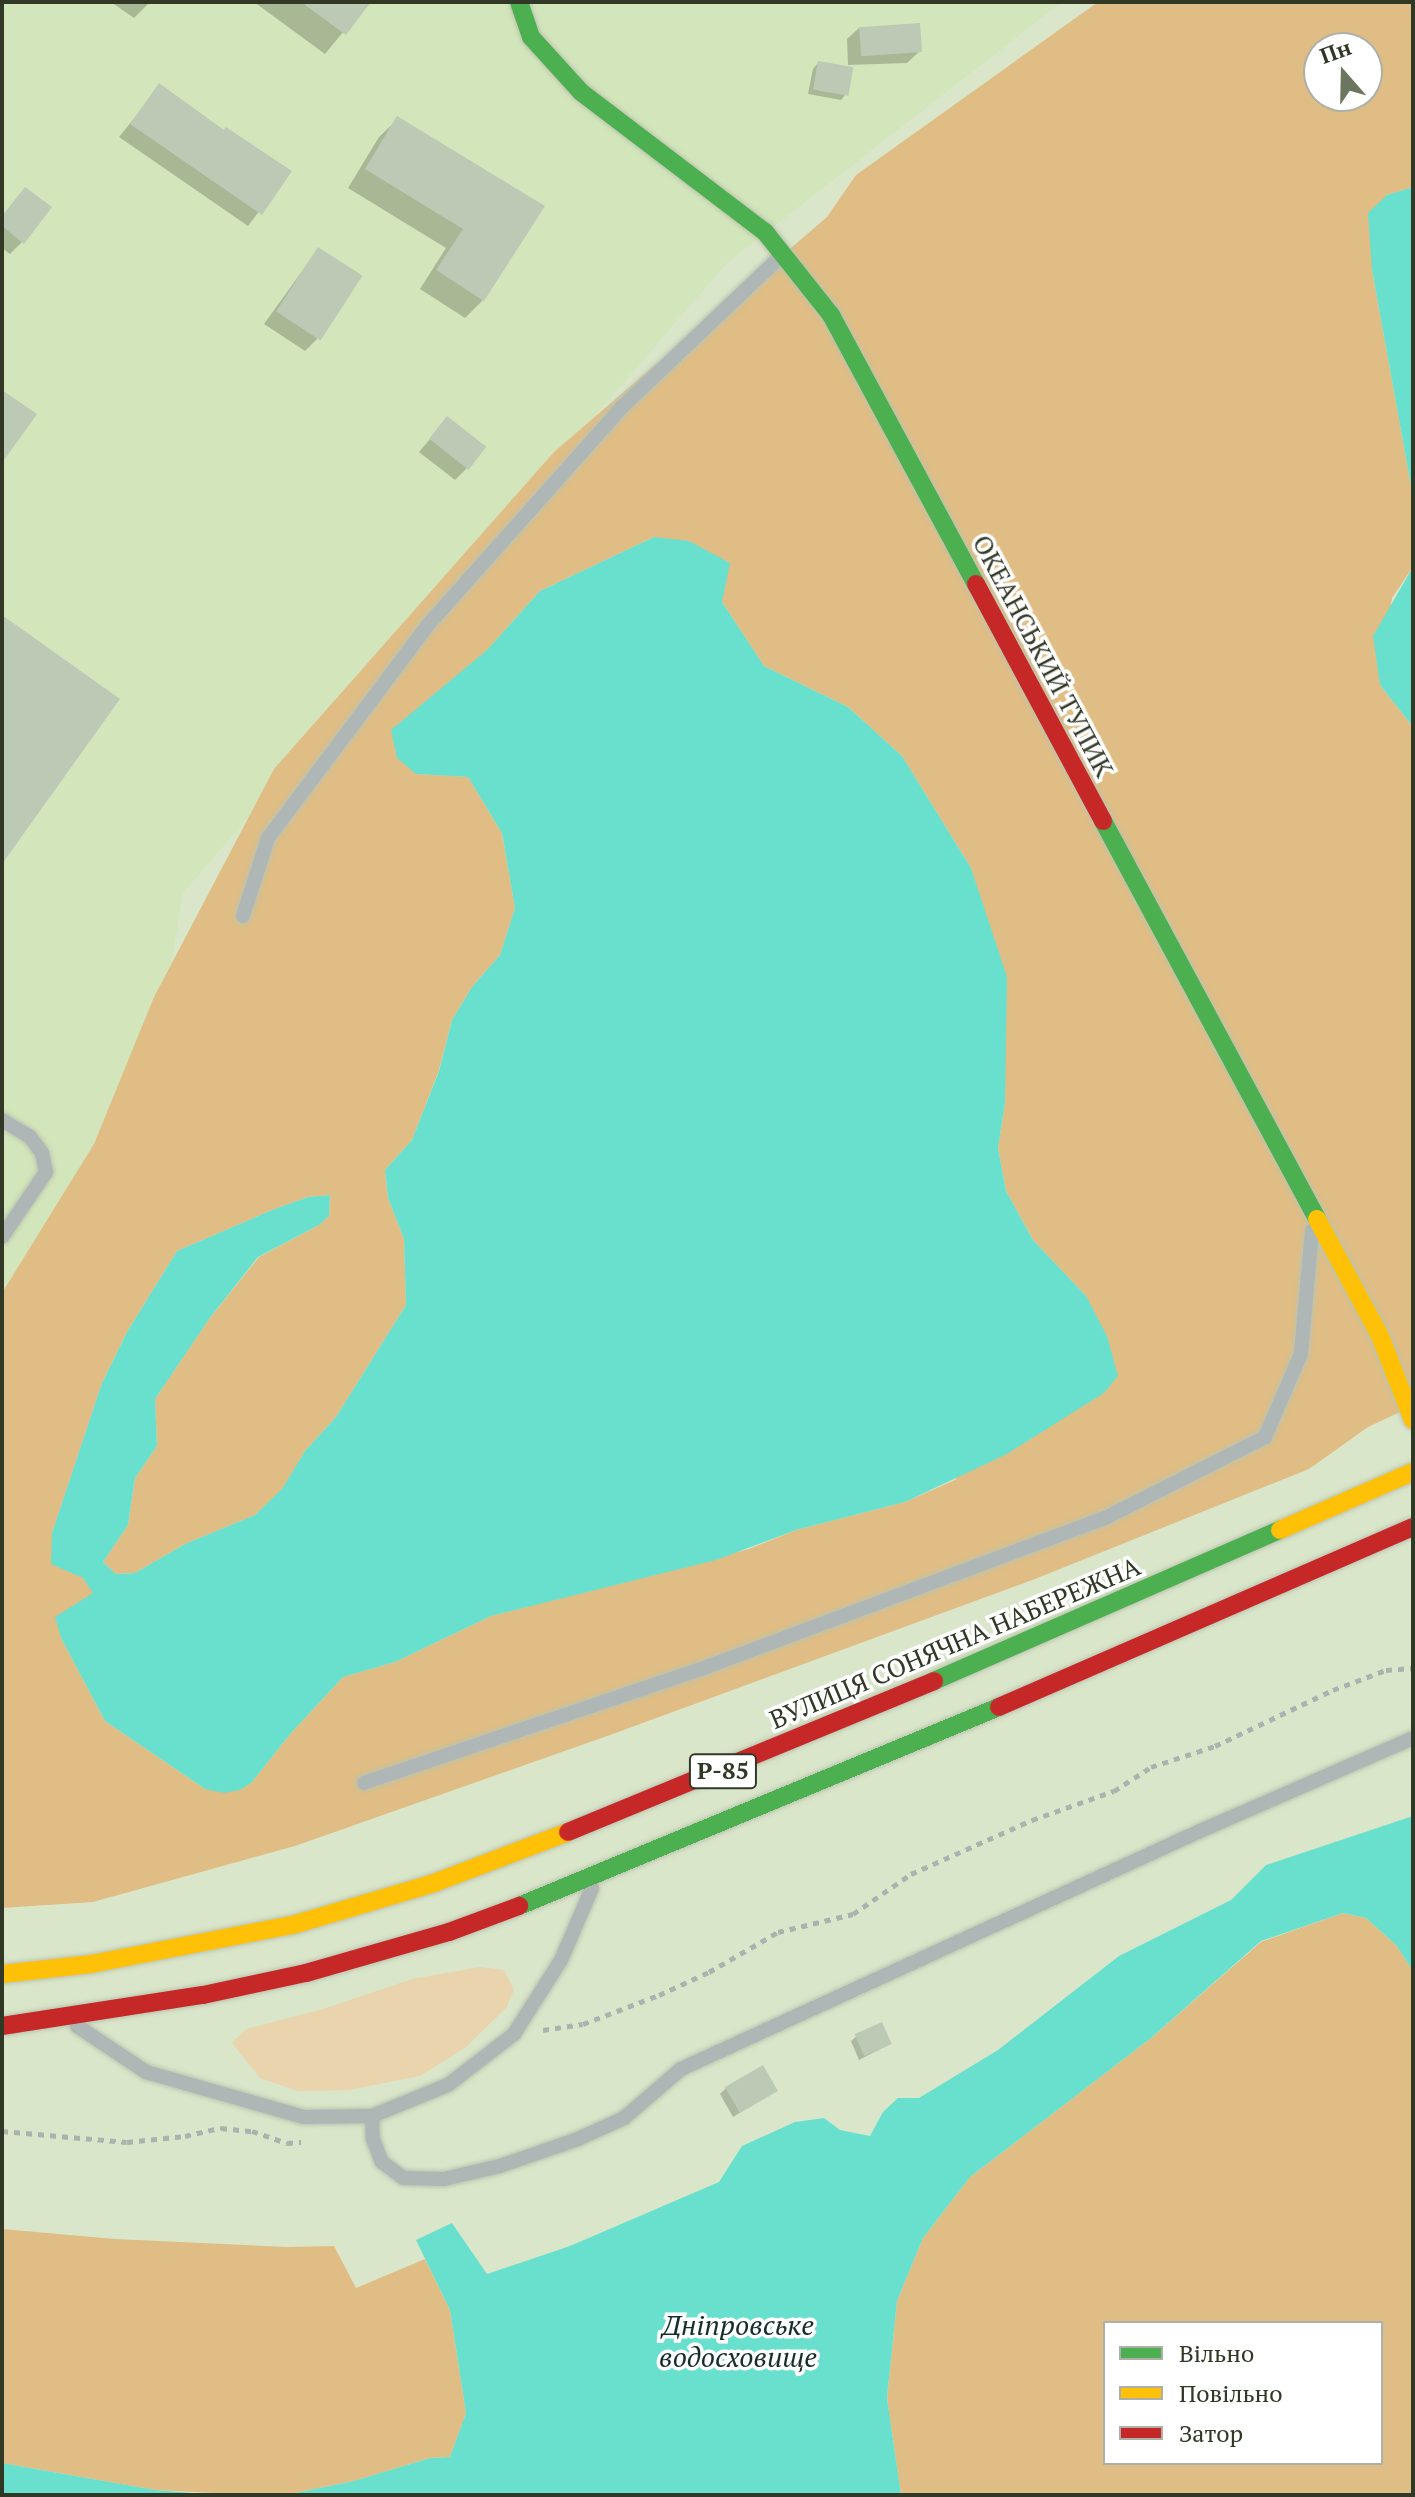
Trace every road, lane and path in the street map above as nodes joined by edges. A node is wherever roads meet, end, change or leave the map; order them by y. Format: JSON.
{"nodes":[{"id":1,"x":519,"y":2,"type":"edge"},
{"id":2,"x":783,"y":255,"type":"junction"},
{"id":3,"x":243,"y":916,"type":"dead end"},
{"id":4,"x":2,"y":1120,"type":"edge"},
{"id":5,"x":1314,"y":1214,"type":"junction"},
{"id":6,"x":2,"y":1237,"type":"edge"},
{"id":7,"x":1413,"y":1420,"type":"edge"},
{"id":8,"x":1413,"y":1472,"type":"edge"},
{"id":9,"x":1413,"y":1527,"type":"edge"},
{"id":10,"x":1413,"y":1668,"type":"edge"},
{"id":11,"x":1413,"y":1738,"type":"edge"},
{"id":12,"x":364,"y":1783,"type":"dead end"},
{"id":13,"x":596,"y":1877,"type":"junction"},
{"id":14,"x":2,"y":1974,"type":"edge"},
{"id":15,"x":67,"y":2019,"type":"junction"},
{"id":16,"x":2,"y":2026,"type":"edge"},
{"id":17,"x":514,"y":2034,"type":"junction"},
{"id":18,"x":372,"y":2116,"type":"junction"},
{"id":19,"x":327,"y":2117,"type":"junction"},
{"id":20,"x":2,"y":2131,"type":"edge"}],
"edges":[{"from":1,"to":2,"type":"main road","name":"ОКЕАНСЬКИЙ ТУПИК"},
{"from":2,"to":3,"type":"lane"},
{"from":2,"to":5,"type":"main road","name":"ОКЕАНСЬКИЙ ТУПИК"},
{"from":4,"to":6,"type":"lane"},
{"from":5,"to":7,"type":"main road","name":"ОКЕАНСЬКИЙ ТУПИК"},
{"from":5,"to":12,"type":"lane"},
{"from":8,"to":14,"type":"main road","name":"ВУЛИЦЯ СОНЯЧНА НАБЕРЕЖНА","number":"Р-85"},
{"from":9,"to":13,"type":"main road","number":"Р-85"},
{"from":10,"to":17,"type":"path"},
{"from":11,"to":18,"type":"lane"},
{"from":13,"to":15,"type":"main road","number":"Р-85"},
{"from":13,"to":17,"type":"lane"},
{"from":15,"to":16,"type":"main road","number":"Р-85"},
{"from":15,"to":19,"type":"lane"},
{"from":17,"to":18,"type":"lane"},
{"from":18,"to":19,"type":"lane"},
{"from":19,"to":20,"type":"path"}]}
